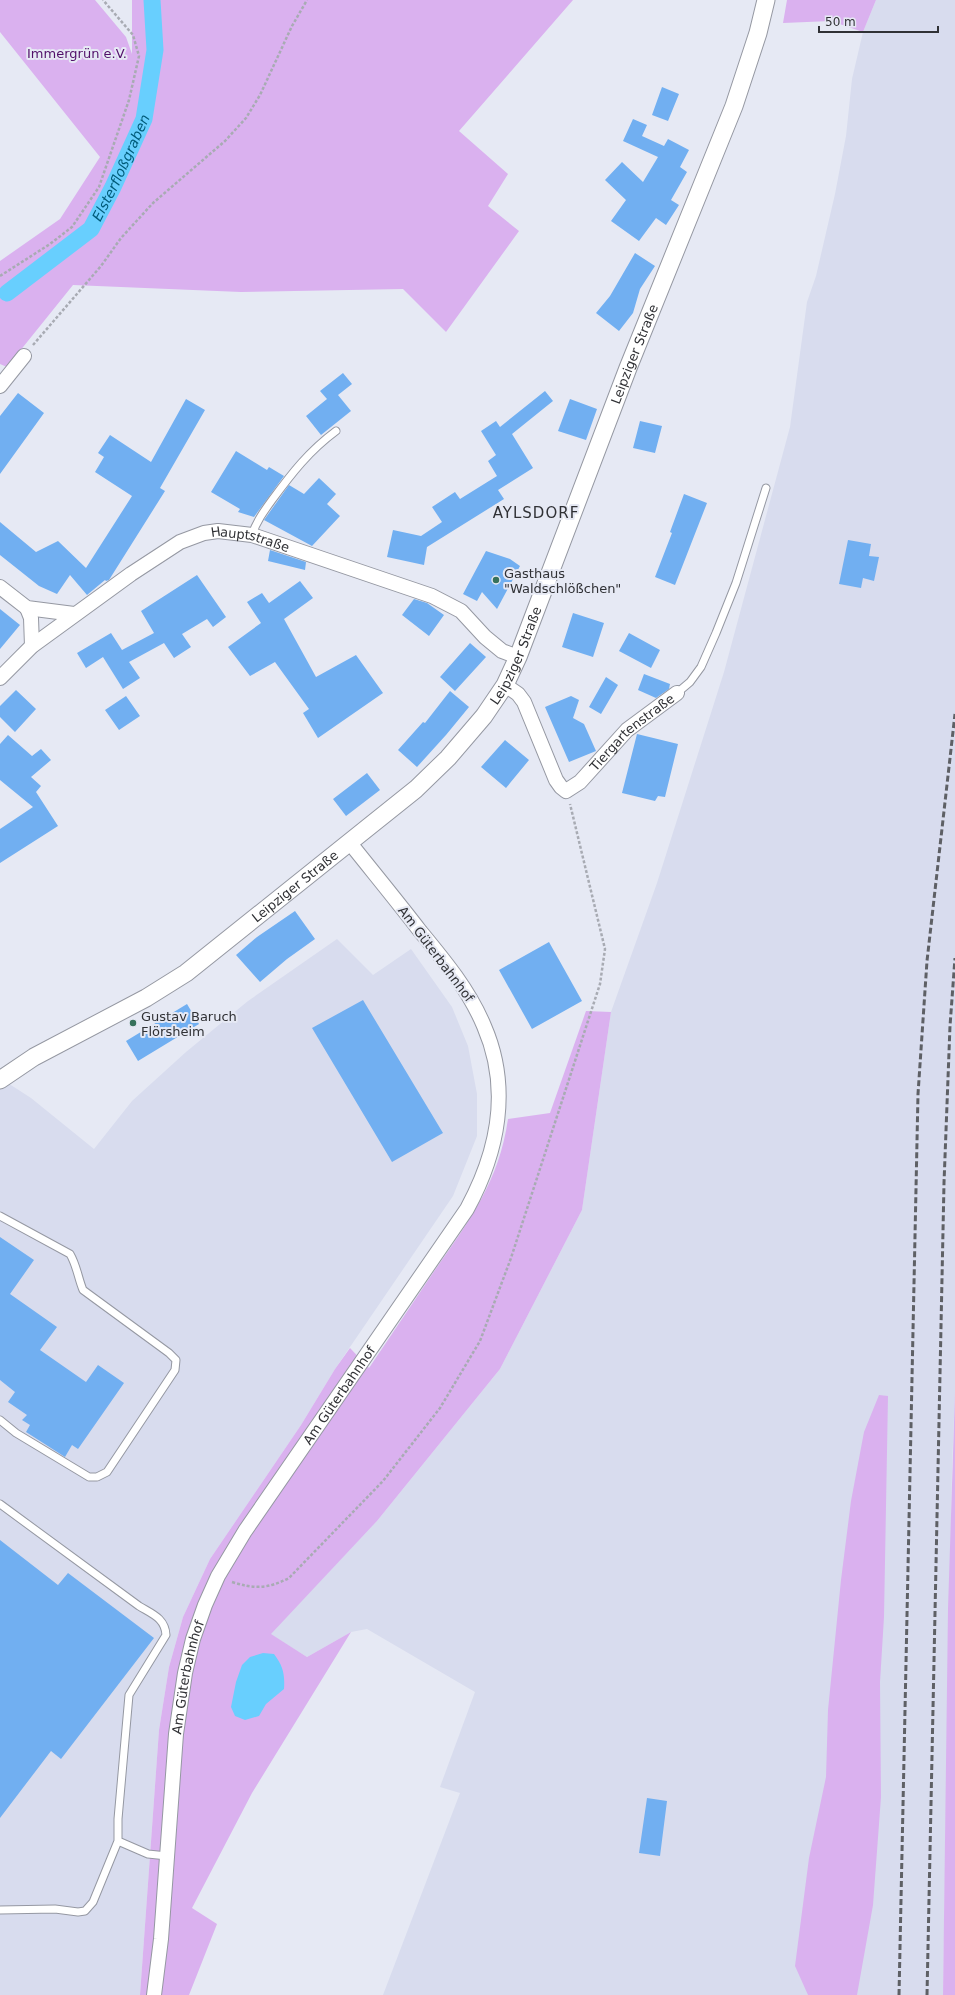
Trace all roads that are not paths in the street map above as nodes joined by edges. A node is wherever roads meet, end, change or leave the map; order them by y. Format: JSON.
{"nodes":[{"id":1,"x":766,"y":0,"type":"edge"},
{"id":2,"x":24,"y":356,"type":"road end"},
{"id":3,"x":0,"y":386,"type":"edge"},
{"id":4,"x":336,"y":431,"type":"dead end"},
{"id":5,"x":766,"y":488,"type":"dead end"},
{"id":6,"x":252,"y":535,"type":"junction"},
{"id":7,"x":0,"y":587,"type":"edge"},
{"id":8,"x":27,"y":608,"type":"junction"},
{"id":9,"x":74,"y":614,"type":"junction"},
{"id":10,"x":32,"y":646,"type":"junction"},
{"id":11,"x":518,"y":657,"type":"junction"},
{"id":12,"x":0,"y":678,"type":"edge"},
{"id":13,"x":505,"y":685,"type":"junction"},
{"id":14,"x":677,"y":693,"type":"joint"},
{"id":15,"x":350,"y":843,"type":"junction"},
{"id":16,"x":0,"y":1080,"type":"edge"},
{"id":17,"x":0,"y":1216,"type":"edge"},
{"id":18,"x":0,"y":1420,"type":"edge"},
{"id":19,"x":0,"y":1504,"type":"edge"},
{"id":20,"x":118,"y":1841,"type":"junction"},
{"id":21,"x":167,"y":1856,"type":"junction"},
{"id":22,"x":0,"y":1910,"type":"edge"},
{"id":23,"x":154,"y":1995,"type":"edge"}],
"edges":[{"from":1,"to":11,"type":"street","name":"Leipziger Straße"},
{"from":2,"to":3,"type":"street"},
{"from":4,"to":6,"type":"lane"},
{"from":5,"to":14,"type":"lane","name":"Tiergartenstraße"},
{"from":6,"to":9,"type":"street","name":"Hauptstraße"},
{"from":6,"to":11,"type":"street","name":"Hauptstraße"},
{"from":7,"to":8,"type":"street"},
{"from":8,"to":9,"type":"street"},
{"from":8,"to":10,"type":"street"},
{"from":9,"to":10,"type":"street","name":"Hauptstraße"},
{"from":10,"to":12,"type":"street","name":"Hauptstraße"},
{"from":11,"to":13,"type":"street","name":"Leipziger Straße"},
{"from":13,"to":14,"type":"street","name":"Tiergartenstraße"},
{"from":13,"to":15,"type":"street","name":"Leipziger Straße"},
{"from":15,"to":16,"type":"street","name":"Leipziger Straße"},
{"from":15,"to":21,"type":"street","name":"Am Güterbahnhof"},
{"from":17,"to":18,"type":"lane"},
{"from":19,"to":20,"type":"lane"},
{"from":20,"to":21,"type":"lane"},
{"from":20,"to":22,"type":"lane"},
{"from":21,"to":23,"type":"street","name":"Am Güterbahnhof"}]}
